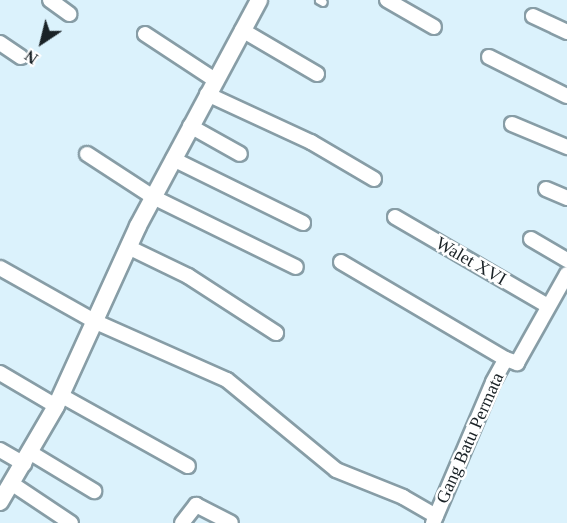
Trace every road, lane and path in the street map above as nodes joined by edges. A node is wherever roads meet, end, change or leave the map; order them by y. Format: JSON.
{"nodes":[{"id":1,"x":50,"y":0,"type":"edge"},
{"id":2,"x":259,"y":0,"type":"edge"},
{"id":3,"x":387,"y":0,"type":"edge"},
{"id":4,"x":69,"y":14,"type":"dead end"},
{"id":5,"x":533,"y":16,"type":"dead end"},
{"id":6,"x":434,"y":27,"type":"dead end"},
{"id":7,"x":242,"y":30,"type":"junction"},
{"id":8,"x":567,"y":32,"type":"edge"},
{"id":9,"x":145,"y":34,"type":"dead end"},
{"id":10,"x":0,"y":43,"type":"edge"},
{"id":11,"x":21,"y":57,"type":"dead end"},
{"id":12,"x":489,"y":57,"type":"dead end"},
{"id":13,"x":317,"y":74,"type":"dead end"},
{"id":14,"x":211,"y":87,"type":"junction"},
{"id":15,"x":567,"y":96,"type":"edge"},
{"id":16,"x":512,"y":124,"type":"dead end"},
{"id":17,"x":190,"y":126,"type":"junction"},
{"id":18,"x":567,"y":147,"type":"edge"},
{"id":19,"x":87,"y":154,"type":"dead end"},
{"id":20,"x":240,"y":154,"type":"dead end"},
{"id":21,"x":173,"y":159,"type":"junction"},
{"id":22,"x":374,"y":179,"type":"dead end"},
{"id":23,"x":546,"y":189,"type":"dead end"},
{"id":24,"x":153,"y":197,"type":"junction"},
{"id":25,"x":567,"y":198,"type":"edge"},
{"id":26,"x":395,"y":217,"type":"dead end"},
{"id":27,"x":303,"y":223,"type":"dead end"},
{"id":28,"x":531,"y":239,"type":"dead end"},
{"id":29,"x":128,"y":247,"type":"junction"},
{"id":30,"x":567,"y":260,"type":"edge"},
{"id":31,"x":341,"y":262,"type":"dead end"},
{"id":32,"x":296,"y":267,"type":"dead end"},
{"id":33,"x":0,"y":268,"type":"edge"},
{"id":34,"x":567,"y":274,"type":"edge"},
{"id":35,"x":546,"y":305,"type":"junction"},
{"id":36,"x":96,"y":322,"type":"junction"},
{"id":37,"x":276,"y":333,"type":"dead end"},
{"id":38,"x":506,"y":359,"type":"junction"},
{"id":39,"x":0,"y":373,"type":"edge"},
{"id":40,"x":59,"y":401,"type":"junction"},
{"id":41,"x":0,"y":450,"type":"edge"},
{"id":42,"x":27,"y":458,"type":"junction"},
{"id":43,"x":188,"y":466,"type":"dead end"},
{"id":44,"x":11,"y":483,"type":"junction"},
{"id":45,"x":94,"y":491,"type":"dead end"},
{"id":46,"x":0,"y":502,"type":"edge"},
{"id":47,"x":435,"y":520,"type":"edge"},
{"id":48,"x":71,"y":523,"type":"edge"},
{"id":49,"x":182,"y":523,"type":"edge"},
{"id":50,"x":231,"y":523,"type":"edge"}],
"edges":[{"from":1,"to":4,"type":"street"},
{"from":2,"to":7,"type":"street"},
{"from":3,"to":6,"type":"street"},
{"from":5,"to":8,"type":"street"},
{"from":7,"to":13,"type":"street"},
{"from":7,"to":14,"type":"street"},
{"from":9,"to":14,"type":"street"},
{"from":10,"to":11,"type":"street"},
{"from":12,"to":15,"type":"street"},
{"from":14,"to":17,"type":"street"},
{"from":14,"to":22,"type":"street"},
{"from":16,"to":18,"type":"street"},
{"from":17,"to":20,"type":"street"},
{"from":17,"to":21,"type":"street"},
{"from":19,"to":24,"type":"street"},
{"from":21,"to":24,"type":"street"},
{"from":21,"to":27,"type":"street"},
{"from":23,"to":25,"type":"street"},
{"from":24,"to":29,"type":"street"},
{"from":24,"to":32,"type":"street"},
{"from":26,"to":35,"type":"street","name":"Walet XVI"},
{"from":28,"to":30,"type":"street"},
{"from":29,"to":36,"type":"street"},
{"from":29,"to":37,"type":"street"},
{"from":31,"to":38,"type":"street"},
{"from":33,"to":36,"type":"street"},
{"from":34,"to":35,"type":"street","name":"Gang Batu Permata"},
{"from":35,"to":38,"type":"street","name":"Gang Batu Permata"},
{"from":36,"to":40,"type":"street"},
{"from":36,"to":47,"type":"street"},
{"from":38,"to":47,"type":"street","name":"Gang Batu Permata"},
{"from":39,"to":40,"type":"street"},
{"from":40,"to":42,"type":"street"},
{"from":40,"to":43,"type":"street"},
{"from":41,"to":42,"type":"street"},
{"from":42,"to":44,"type":"street"},
{"from":42,"to":45,"type":"street"},
{"from":44,"to":46,"type":"street"},
{"from":44,"to":48,"type":"street"},
{"from":49,"to":50,"type":"street"}]}
